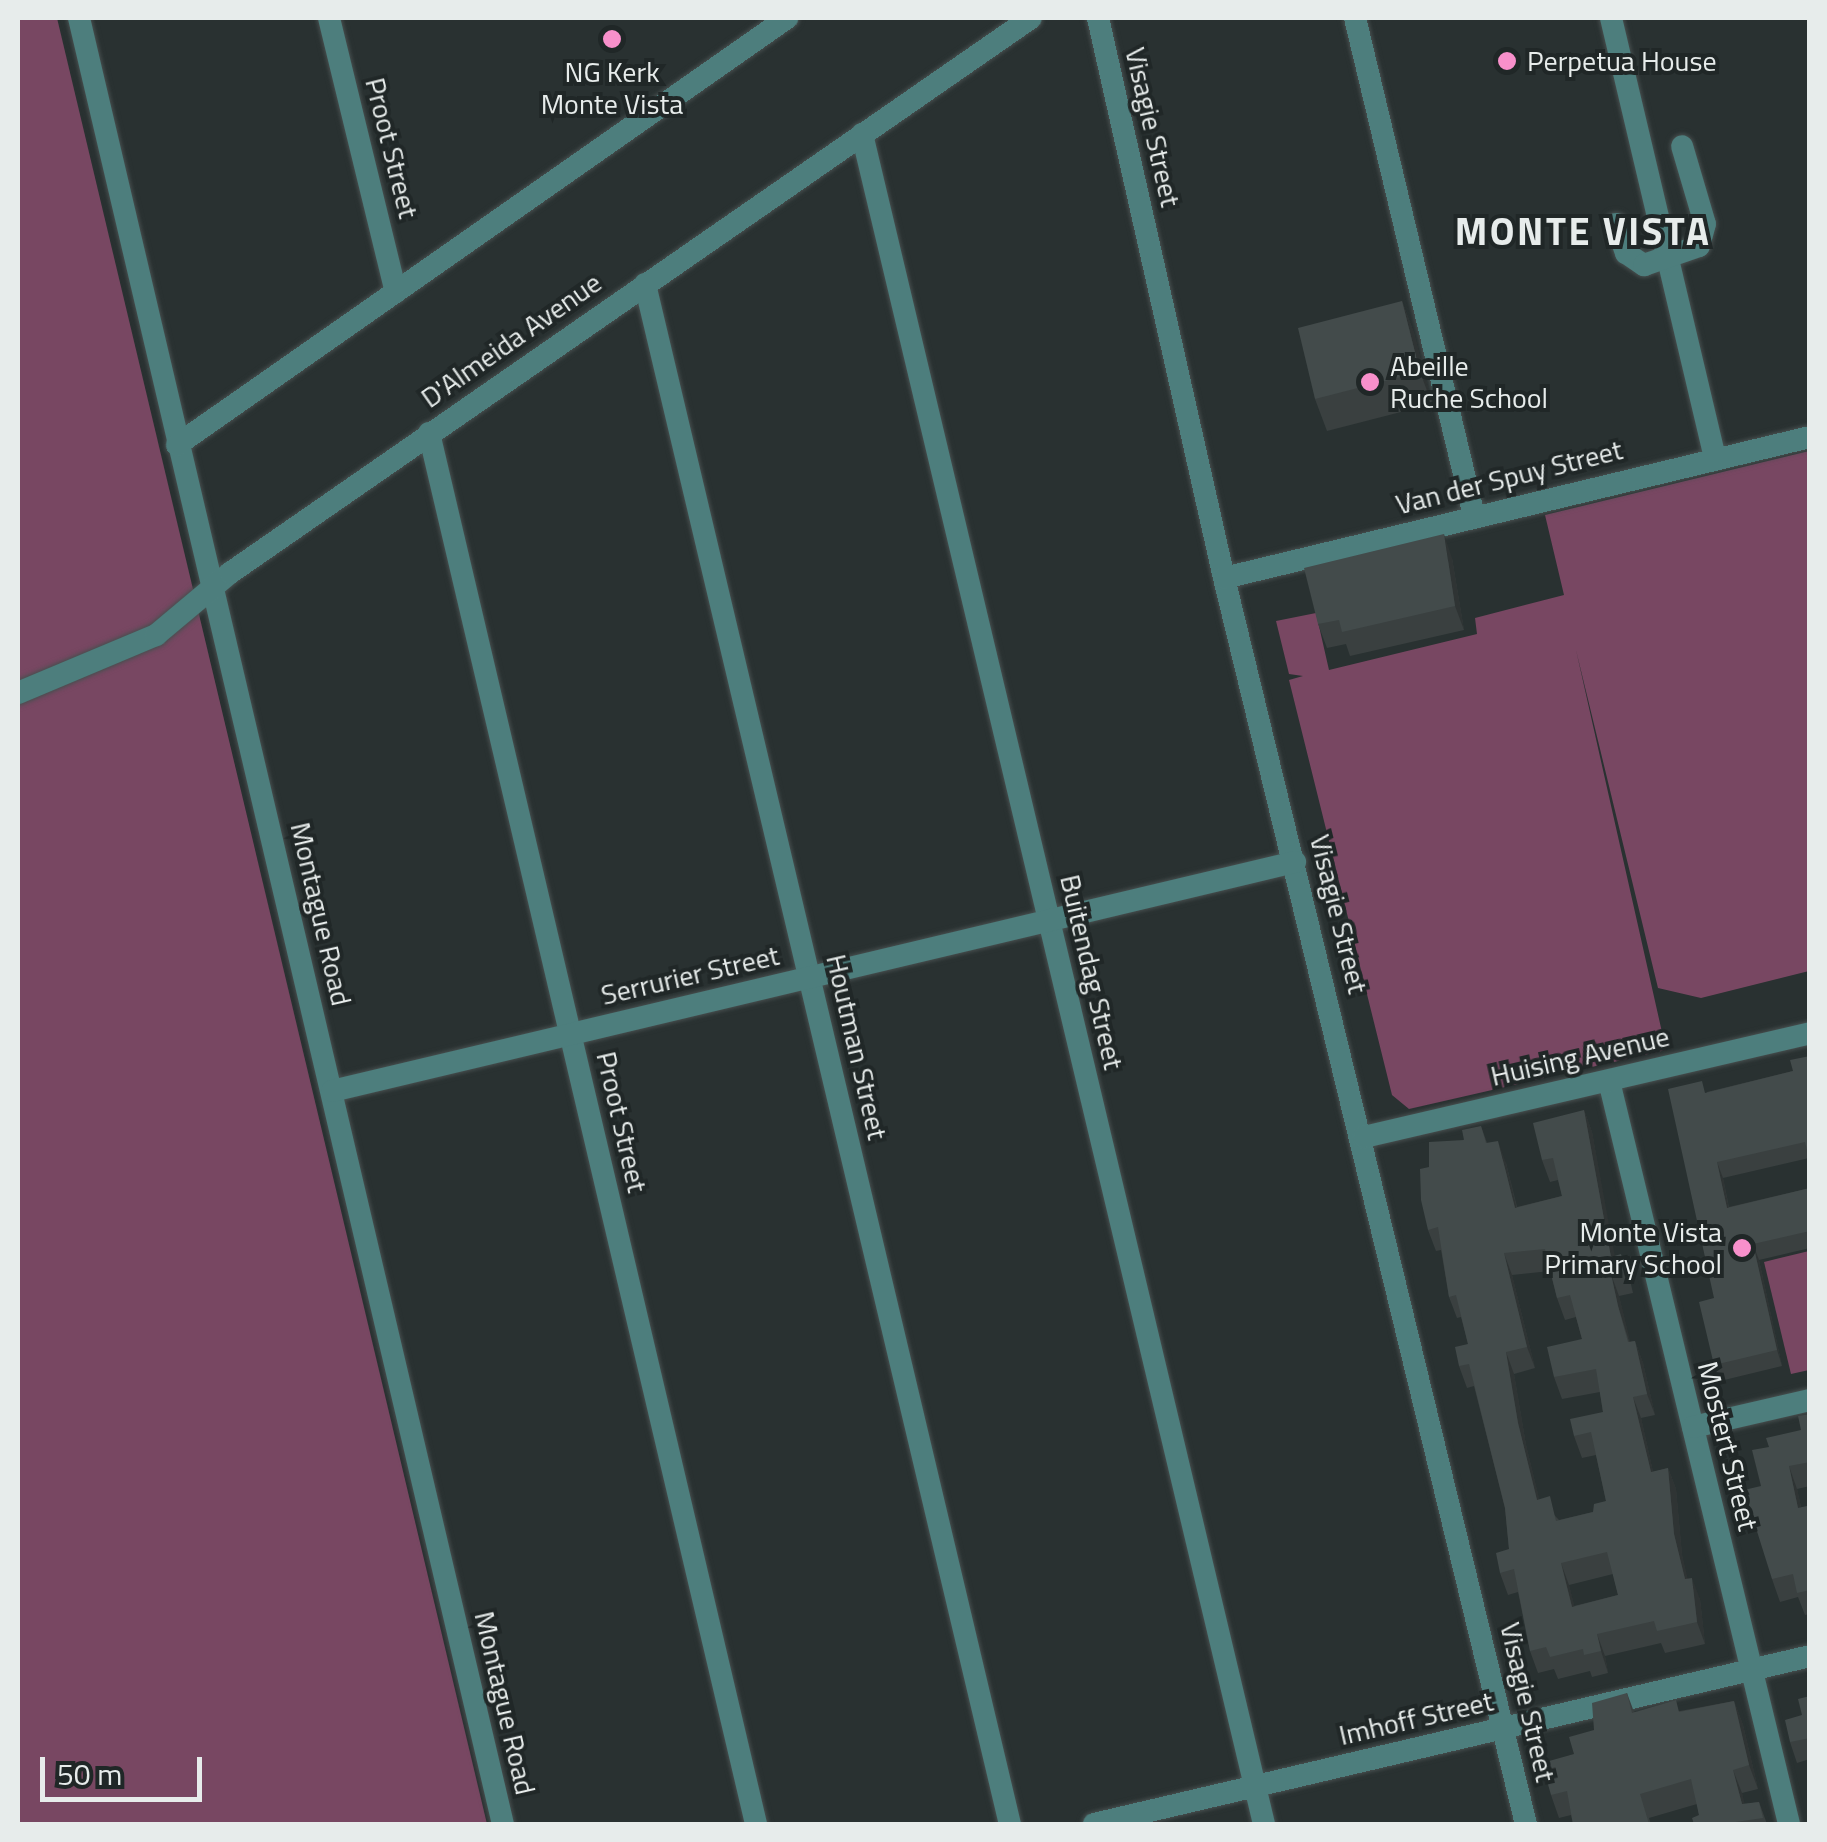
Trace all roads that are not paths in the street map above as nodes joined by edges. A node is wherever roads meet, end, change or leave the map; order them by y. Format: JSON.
{"nodes":[{"id":1,"x":79,"y":18,"type":"edge"},
{"id":2,"x":329,"y":18,"type":"edge"},
{"id":3,"x":1031,"y":18,"type":"edge"},
{"id":4,"x":1098,"y":18,"type":"edge"},
{"id":5,"x":1355,"y":18,"type":"edge"},
{"id":6,"x":1610,"y":18,"type":"edge"},
{"id":7,"x":779,"y":19,"type":"edge"},
{"id":8,"x":862,"y":134,"type":"junction"},
{"id":9,"x":1682,"y":146,"type":"dead end"},
{"id":10,"x":1616,"y":224,"type":"dead end"},
{"id":11,"x":1668,"y":262,"type":"junction"},
{"id":12,"x":645,"y":284,"type":"junction"},
{"id":13,"x":396,"y":292,"type":"junction"},
{"id":14,"x":429,"y":433,"type":"junction"},
{"id":15,"x":1810,"y":437,"type":"edge"},
{"id":16,"x":177,"y":445,"type":"junction"},
{"id":17,"x":1715,"y":458,"type":"junction"},
{"id":18,"x":1474,"y":516,"type":"junction"},
{"id":19,"x":1224,"y":578,"type":"junction"},
{"id":20,"x":213,"y":590,"type":"junction"},
{"id":21,"x":18,"y":693,"type":"edge"},
{"id":22,"x":1296,"y":862,"type":"junction"},
{"id":23,"x":1048,"y":921,"type":"junction"},
{"id":24,"x":810,"y":977,"type":"junction"},
{"id":25,"x":1810,"y":1033,"type":"edge"},
{"id":26,"x":571,"y":1034,"type":"junction"},
{"id":27,"x":1609,"y":1081,"type":"junction"},
{"id":28,"x":332,"y":1091,"type":"junction"},
{"id":29,"x":1364,"y":1137,"type":"junction"},
{"id":30,"x":1810,"y":1400,"type":"edge"},
{"id":31,"x":1693,"y":1427,"type":"junction"},
{"id":32,"x":1810,"y":1656,"type":"edge"},
{"id":33,"x":1752,"y":1670,"type":"junction"},
{"id":34,"x":1504,"y":1729,"type":"junction"},
{"id":35,"x":1255,"y":1786,"type":"junction"},
{"id":36,"x":503,"y":1824,"type":"edge"},
{"id":37,"x":756,"y":1824,"type":"edge"},
{"id":38,"x":1010,"y":1824,"type":"edge"},
{"id":39,"x":1094,"y":1824,"type":"edge"},
{"id":40,"x":1264,"y":1824,"type":"edge"},
{"id":41,"x":1526,"y":1824,"type":"edge"},
{"id":42,"x":1788,"y":1824,"type":"edge"}],
"edges":[{"from":1,"to":16,"type":"street","name":"Montague Road"},
{"from":2,"to":13,"type":"street","name":"Proot Street"},
{"from":3,"to":8,"type":"street","name":"D'Almeida Avenue"},
{"from":4,"to":19,"type":"street","name":"Visagie Street"},
{"from":5,"to":18,"type":"street"},
{"from":6,"to":11,"type":"street"},
{"from":7,"to":13,"type":"street"},
{"from":8,"to":12,"type":"street","name":"D'Almeida Avenue"},
{"from":8,"to":23,"type":"street","name":"Buitendag Street"},
{"from":9,"to":11,"type":"street"},
{"from":10,"to":11,"type":"street"},
{"from":11,"to":17,"type":"street"},
{"from":12,"to":14,"type":"street","name":"D'Almeida Avenue"},
{"from":12,"to":24,"type":"street","name":"Houtman Street"},
{"from":13,"to":16,"type":"street"},
{"from":14,"to":20,"type":"street","name":"D'Almeida Avenue"},
{"from":14,"to":26,"type":"street","name":"Proot Street"},
{"from":15,"to":17,"type":"street","name":"Van der Spuy Street"},
{"from":16,"to":20,"type":"street","name":"Montague Road"},
{"from":17,"to":18,"type":"street","name":"Van der Spuy Street"},
{"from":18,"to":19,"type":"street","name":"Van der Spuy Street"},
{"from":19,"to":22,"type":"street","name":"Visagie Street"},
{"from":20,"to":21,"type":"street","name":"D'Almeida Avenue"},
{"from":20,"to":28,"type":"street","name":"Montague Road"},
{"from":22,"to":23,"type":"street","name":"Serrurier Street"},
{"from":22,"to":29,"type":"street","name":"Visagie Street"},
{"from":23,"to":24,"type":"street","name":"Serrurier Street"},
{"from":23,"to":35,"type":"street","name":"Buitendag Street"},
{"from":24,"to":26,"type":"street","name":"Serrurier Street"},
{"from":24,"to":38,"type":"street","name":"Houtman Street"},
{"from":25,"to":27,"type":"street","name":"Huising Avenue"},
{"from":26,"to":28,"type":"street","name":"Serrurier Street"},
{"from":26,"to":37,"type":"street","name":"Proot Street"},
{"from":27,"to":29,"type":"street","name":"Huising Avenue"},
{"from":27,"to":31,"type":"street","name":"Mostert Street"},
{"from":28,"to":36,"type":"street","name":"Montague Road"},
{"from":29,"to":34,"type":"street","name":"Visagie Street"},
{"from":30,"to":31,"type":"street"},
{"from":31,"to":33,"type":"street","name":"Mostert Street"},
{"from":32,"to":33,"type":"street","name":"Imhoff Street"},
{"from":33,"to":34,"type":"street","name":"Imhoff Street"},
{"from":33,"to":42,"type":"street","name":"Mostert Street"},
{"from":34,"to":35,"type":"street","name":"Imhoff Street"},
{"from":34,"to":41,"type":"street","name":"Visagie Street"},
{"from":35,"to":39,"type":"street","name":"Imhoff Street"},
{"from":35,"to":40,"type":"street","name":"Buitendag Street"}]}
